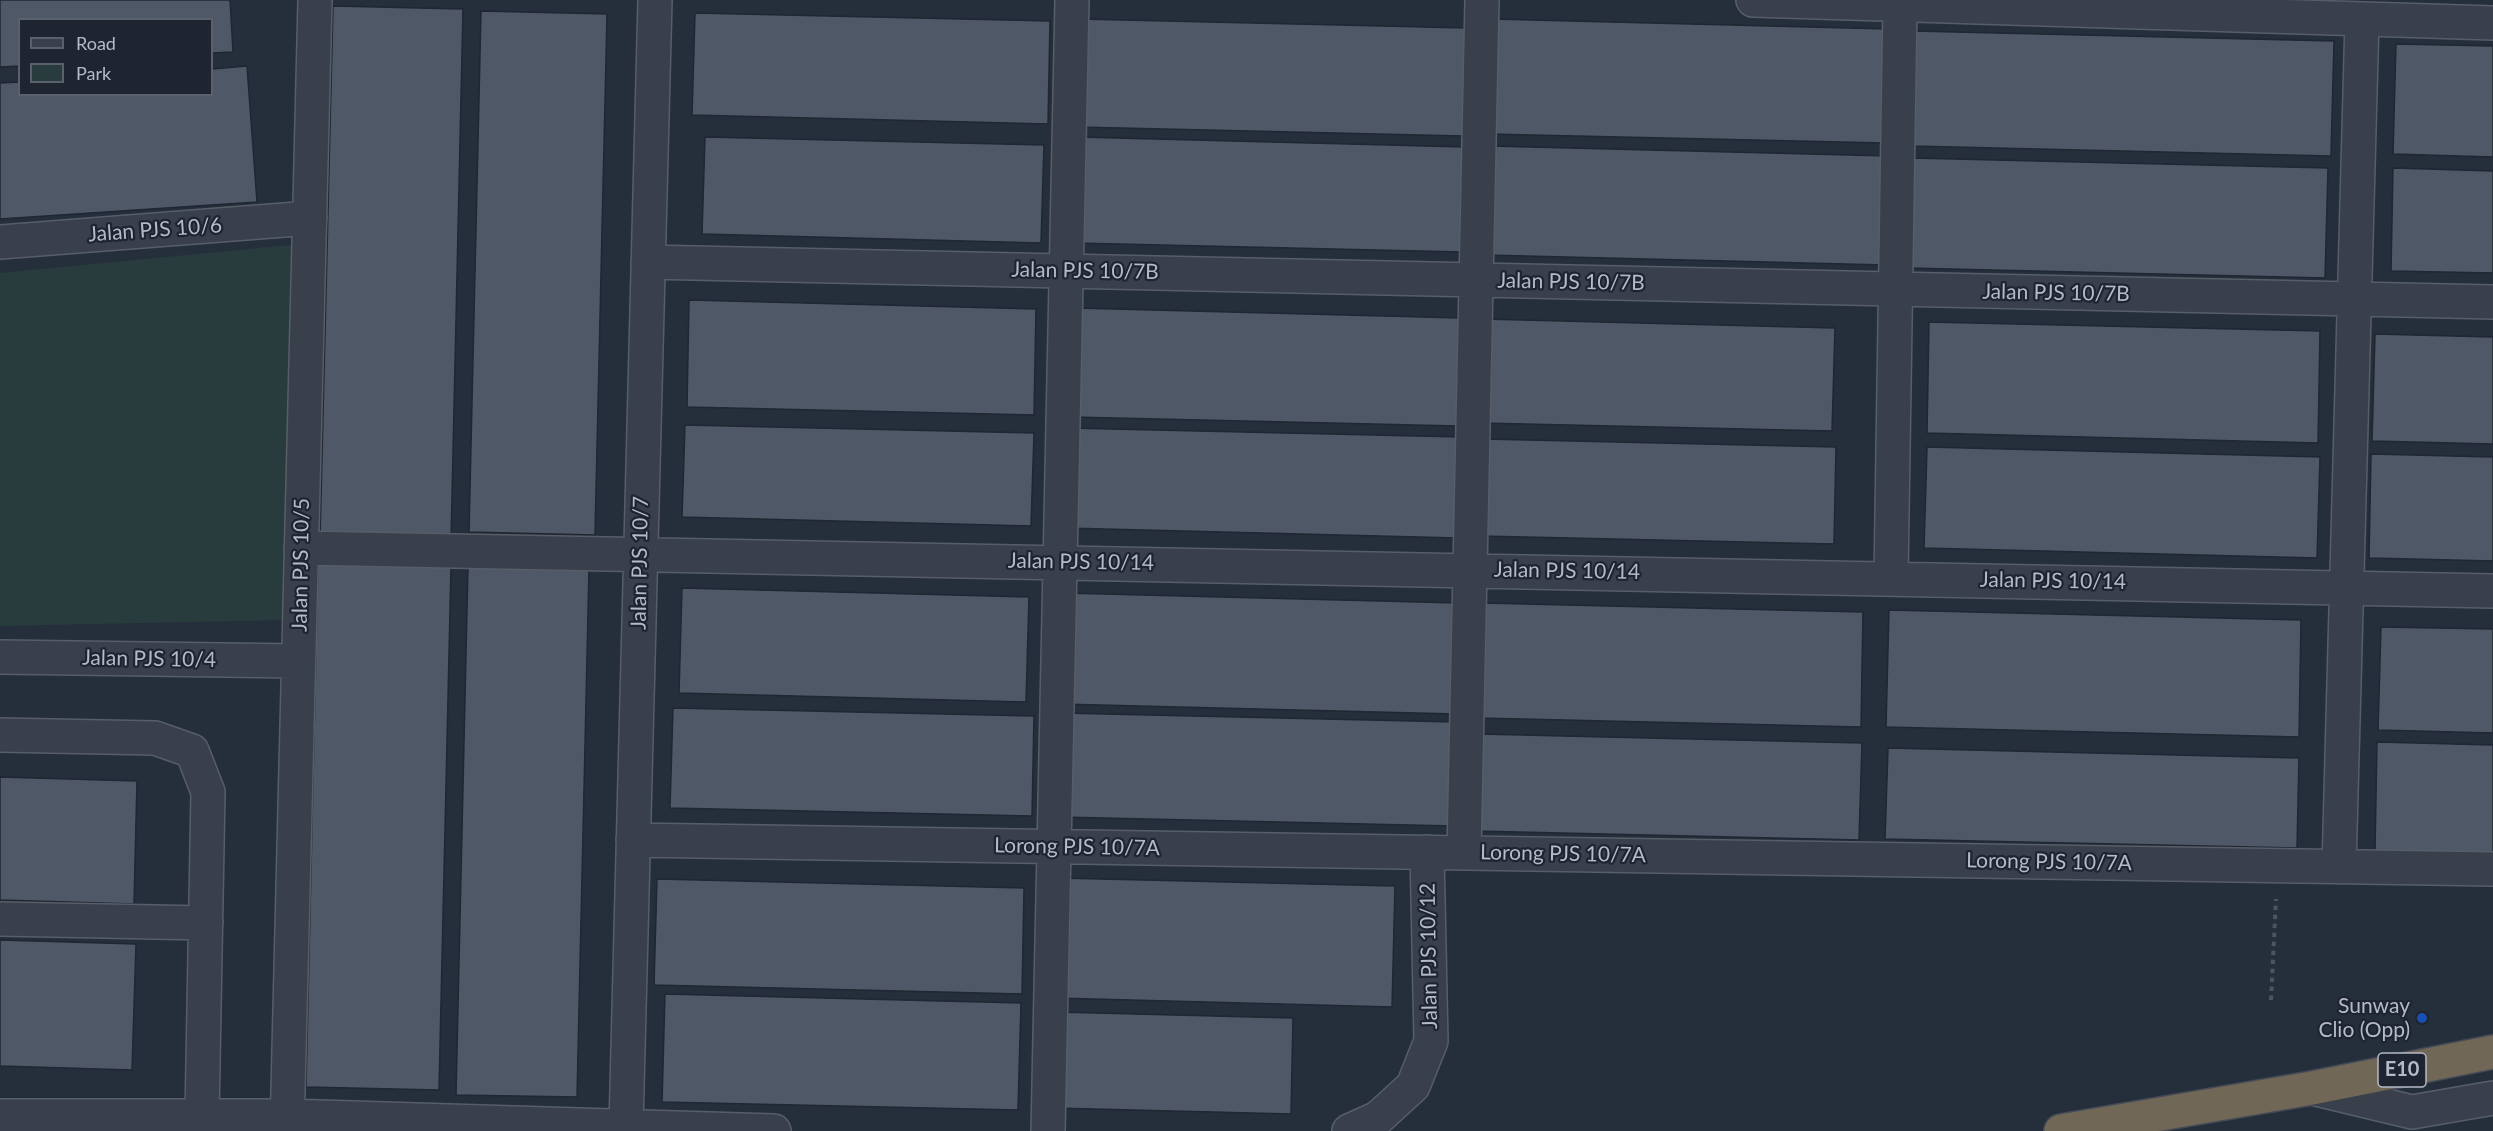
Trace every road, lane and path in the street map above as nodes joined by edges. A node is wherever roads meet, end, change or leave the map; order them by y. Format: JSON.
{"nodes":[{"id":1,"x":315,"y":0,"type":"edge"},
{"id":2,"x":655,"y":0,"type":"edge"},
{"id":3,"x":1072,"y":0,"type":"edge"},
{"id":4,"x":1482,"y":0,"type":"edge"},
{"id":5,"x":1753,"y":0,"type":"edge"},
{"id":6,"x":1900,"y":4,"type":"junction"},
{"id":7,"x":2347,"y":12,"type":"edge"},
{"id":8,"x":2493,"y":23,"type":"edge"},
{"id":9,"x":310,"y":218,"type":"junction"},
{"id":10,"x":0,"y":242,"type":"edge"},
{"id":11,"x":648,"y":262,"type":"junction"},
{"id":12,"x":1066,"y":271,"type":"junction"},
{"id":13,"x":1476,"y":280,"type":"junction"},
{"id":14,"x":1896,"y":289,"type":"junction"},
{"id":15,"x":2355,"y":300,"type":"junction"},
{"id":16,"x":2493,"y":302,"type":"edge"},
{"id":17,"x":301,"y":548,"type":"junction"},
{"id":18,"x":641,"y":554,"type":"junction"},
{"id":19,"x":1060,"y":562,"type":"junction"},
{"id":20,"x":1470,"y":569,"type":"junction"},
{"id":21,"x":1891,"y":577,"type":"junction"},
{"id":22,"x":2347,"y":589,"type":"junction"},
{"id":23,"x":2493,"y":591,"type":"edge"},
{"id":24,"x":0,"y":657,"type":"edge"},
{"id":25,"x":298,"y":661,"type":"junction"},
{"id":26,"x":0,"y":735,"type":"edge"},
{"id":27,"x":633,"y":840,"type":"junction"},
{"id":28,"x":1054,"y":847,"type":"junction"},
{"id":29,"x":1427,"y":852,"type":"junction"},
{"id":30,"x":1464,"y":853,"type":"junction"},
{"id":31,"x":2278,"y":866,"type":"junction"},
{"id":32,"x":2339,"y":867,"type":"junction"},
{"id":33,"x":2493,"y":869,"type":"edge"},
{"id":34,"x":0,"y":919,"type":"edge"},
{"id":35,"x":206,"y":922,"type":"junction"},
{"id":36,"x":2271,"y":1000,"type":"dead end"},
{"id":37,"x":2493,"y":1052,"type":"edge"},
{"id":38,"x":2312,"y":1088,"type":"junction"},
{"id":39,"x":2493,"y":1098,"type":"edge"},
{"id":40,"x":0,"y":1116,"type":"edge"},
{"id":41,"x":201,"y":1116,"type":"junction"},
{"id":42,"x":287,"y":1124,"type":"edge"},
{"id":43,"x":626,"y":1126,"type":"junction"},
{"id":44,"x":774,"y":1131,"type":"edge"},
{"id":45,"x":1048,"y":1131,"type":"edge"},
{"id":46,"x":1349,"y":1131,"type":"edge"},
{"id":47,"x":2061,"y":1131,"type":"edge"}],
"edges":[{"from":1,"to":9,"type":"street","name":"Jalan PJS 10/5"},
{"from":2,"to":11,"type":"street","name":"Jalan PJS 10/7"},
{"from":3,"to":12,"type":"street"},
{"from":4,"to":13,"type":"street"},
{"from":5,"to":6,"type":"street"},
{"from":6,"to":7,"type":"street"},
{"from":6,"to":14,"type":"street"},
{"from":7,"to":8,"type":"street"},
{"from":7,"to":15,"type":"street"},
{"from":9,"to":10,"type":"street","name":"Jalan PJS 10/6"},
{"from":9,"to":17,"type":"street","name":"Jalan PJS 10/5"},
{"from":11,"to":12,"type":"street","name":"Jalan PJS 10/7B"},
{"from":11,"to":18,"type":"street","name":"Jalan PJS 10/7"},
{"from":12,"to":13,"type":"street","name":"Jalan PJS 10/7B"},
{"from":12,"to":19,"type":"street"},
{"from":13,"to":14,"type":"street","name":"Jalan PJS 10/7B"},
{"from":13,"to":20,"type":"street"},
{"from":14,"to":15,"type":"street","name":"Jalan PJS 10/7B"},
{"from":14,"to":21,"type":"street"},
{"from":15,"to":16,"type":"street","name":"Jalan PJS 10/7B"},
{"from":15,"to":22,"type":"street"},
{"from":17,"to":18,"type":"street","name":"Jalan PJS 10/14"},
{"from":17,"to":25,"type":"street","name":"Jalan PJS 10/5"},
{"from":18,"to":19,"type":"street","name":"Jalan PJS 10/14"},
{"from":18,"to":27,"type":"street","name":"Jalan PJS 10/7"},
{"from":19,"to":20,"type":"street","name":"Jalan PJS 10/14"},
{"from":19,"to":28,"type":"street"},
{"from":20,"to":21,"type":"street","name":"Jalan PJS 10/14"},
{"from":20,"to":30,"type":"street"},
{"from":21,"to":22,"type":"street","name":"Jalan PJS 10/14"},
{"from":22,"to":23,"type":"street","name":"Jalan PJS 10/14"},
{"from":22,"to":32,"type":"street"},
{"from":24,"to":25,"type":"street","name":"Jalan PJS 10/4"},
{"from":25,"to":42,"type":"street","name":"Jalan PJS 10/5"},
{"from":26,"to":35,"type":"street"},
{"from":27,"to":28,"type":"street","name":"Lorong PJS 10/7A"},
{"from":27,"to":43,"type":"street","name":"Jalan PJS 10/7"},
{"from":28,"to":29,"type":"street","name":"Lorong PJS 10/7A"},
{"from":28,"to":45,"type":"street"},
{"from":29,"to":30,"type":"street","name":"Lorong PJS 10/7A"},
{"from":29,"to":46,"type":"street","name":"Jalan PJS 10/12"},
{"from":30,"to":31,"type":"street","name":"Lorong PJS 10/7A"},
{"from":31,"to":32,"type":"street","name":"Lorong PJS 10/7A"},
{"from":31,"to":36,"type":"path"},
{"from":32,"to":33,"type":"street","name":"Lorong PJS 10/7A"},
{"from":34,"to":35,"type":"street"},
{"from":35,"to":41,"type":"street"},
{"from":37,"to":38,"type":"highway","number":"E10"},
{"from":38,"to":39,"type":"street"},
{"from":38,"to":47,"type":"highway","number":"E10"},
{"from":40,"to":41,"type":"street"},
{"from":41,"to":42,"type":"street"},
{"from":42,"to":43,"type":"street"},
{"from":43,"to":44,"type":"street"}]}
